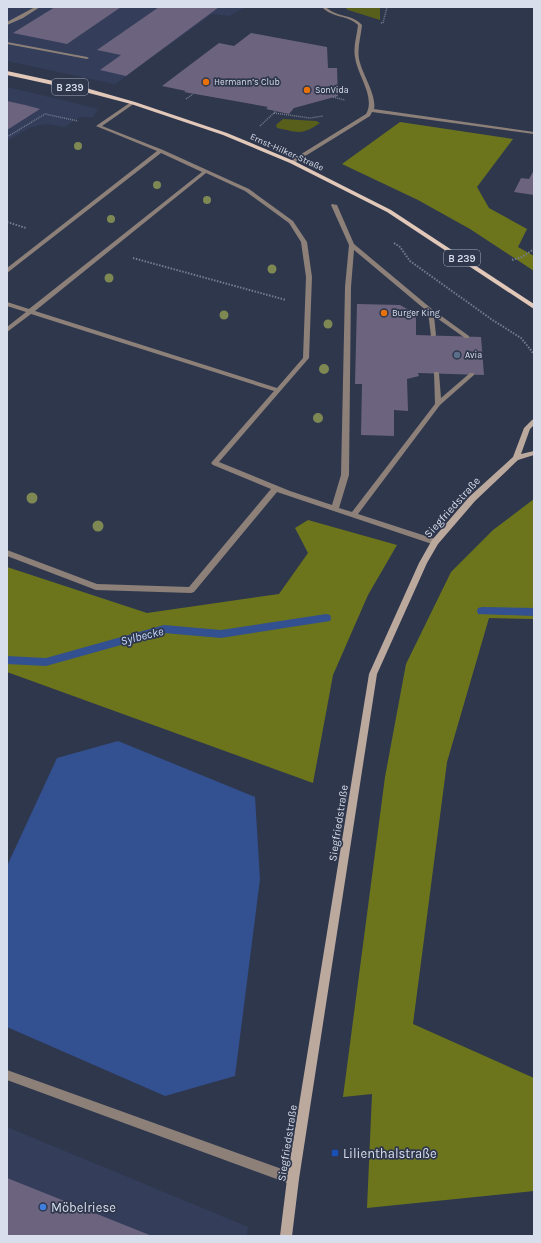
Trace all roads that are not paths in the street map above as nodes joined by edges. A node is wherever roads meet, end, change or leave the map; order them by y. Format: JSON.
{"nodes":[{"id":1,"x":38,"y":7,"type":"edge"},
{"id":2,"x":324,"y":7,"type":"edge"},
{"id":3,"x":7,"y":24,"type":"edge"},
{"id":4,"x":7,"y":43,"type":"edge"},
{"id":5,"x":87,"y":58,"type":"dead end"},
{"id":6,"x":7,"y":72,"type":"edge"},
{"id":7,"x":133,"y":103,"type":"junction"},
{"id":8,"x":371,"y":110,"type":"junction"},
{"id":9,"x":534,"y":133,"type":"edge"},
{"id":10,"x":161,"y":151,"type":"junction"},
{"id":11,"x":292,"y":162,"type":"junction"},
{"id":12,"x":206,"y":171,"type":"junction"},
{"id":13,"x":334,"y":205,"type":"dead end"},
{"id":14,"x":352,"y":245,"type":"junction"},
{"id":15,"x":7,"y":271,"type":"edge"},
{"id":16,"x":7,"y":304,"type":"edge"},
{"id":17,"x":534,"y":307,"type":"edge"},
{"id":18,"x":31,"y":311,"type":"junction"},
{"id":19,"x":431,"y":311,"type":"junction"},
{"id":20,"x":7,"y":330,"type":"edge"},
{"id":21,"x":433,"y":335,"type":"dead end"},
{"id":22,"x":467,"y":337,"type":"dead end"},
{"id":23,"x":436,"y":373,"type":"dead end"},
{"id":24,"x":472,"y":374,"type":"dead end"},
{"id":25,"x":277,"y":390,"type":"junction"},
{"id":26,"x":438,"y":404,"type":"junction"},
{"id":27,"x":534,"y":421,"type":"edge"},
{"id":28,"x":534,"y":453,"type":"edge"},
{"id":29,"x":516,"y":458,"type":"junction"},
{"id":30,"x":276,"y":488,"type":"junction"},
{"id":31,"x":335,"y":508,"type":"junction"},
{"id":32,"x":353,"y":515,"type":"junction"},
{"id":33,"x":435,"y":542,"type":"junction"},
{"id":34,"x":7,"y":553,"type":"edge"},
{"id":35,"x":7,"y":1075,"type":"edge"},
{"id":36,"x":294,"y":1179,"type":"junction"},
{"id":37,"x":286,"y":1236,"type":"edge"}],
"edges":[{"from":1,"to":3,"type":"lane"},
{"from":2,"to":8,"type":"lane"},
{"from":4,"to":5,"type":"lane"},
{"from":6,"to":7,"type":"main road","name":"Ernst-Hilker-Straße","number":"B 239"},
{"from":7,"to":10,"type":"lane"},
{"from":7,"to":11,"type":"main road","name":"Ernst-Hilker-Straße","number":"B 239"},
{"from":8,"to":9,"type":"lane"},
{"from":8,"to":11,"type":"lane"},
{"from":10,"to":12,"type":"lane"},
{"from":10,"to":15,"type":"lane"},
{"from":11,"to":17,"type":"main road","name":"Ernst-Hilker-Straße","number":"B 239"},
{"from":12,"to":18,"type":"lane"},
{"from":12,"to":25,"type":"lane"},
{"from":13,"to":14,"type":"lane"},
{"from":14,"to":19,"type":"lane"},
{"from":14,"to":31,"type":"lane"},
{"from":16,"to":18,"type":"lane"},
{"from":18,"to":20,"type":"lane"},
{"from":18,"to":25,"type":"lane"},
{"from":19,"to":21,"type":"lane"},
{"from":19,"to":22,"type":"lane"},
{"from":23,"to":26,"type":"lane"},
{"from":24,"to":26,"type":"lane"},
{"from":25,"to":30,"type":"lane"},
{"from":26,"to":32,"type":"lane"},
{"from":27,"to":29,"type":"street","name":"Siegfriedstraße"},
{"from":28,"to":29,"type":"street","name":"Siegfriedstraße"},
{"from":29,"to":33,"type":"street","name":"Siegfriedstraße"},
{"from":30,"to":31,"type":"lane"},
{"from":30,"to":34,"type":"lane"},
{"from":31,"to":32,"type":"lane"},
{"from":32,"to":33,"type":"lane"},
{"from":33,"to":36,"type":"street","name":"Siegfriedstraße"},
{"from":35,"to":36,"type":"lane"},
{"from":36,"to":37,"type":"street","name":"Siegfriedstraße"}]}
